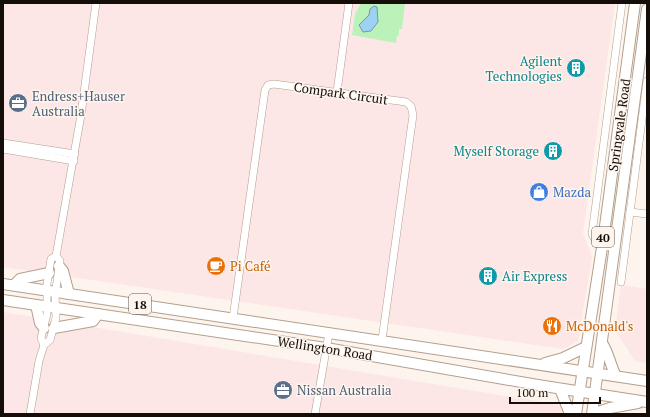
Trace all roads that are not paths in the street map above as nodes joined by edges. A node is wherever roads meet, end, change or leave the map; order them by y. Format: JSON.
{"nodes":[{"id":1,"x":96,"y":3,"type":"edge"},
{"id":2,"x":349,"y":3,"type":"edge"},
{"id":3,"x":622,"y":3,"type":"edge"},
{"id":4,"x":635,"y":3,"type":"edge"},
{"id":5,"x":647,"y":9,"type":"edge"},
{"id":6,"x":647,"y":81,"type":"edge"},
{"id":7,"x":337,"y":92,"type":"junction"},
{"id":8,"x":619,"y":119,"type":"junction"},
{"id":9,"x":640,"y":122,"type":"edge"},
{"id":10,"x":3,"y":142,"type":"edge"},
{"id":11,"x":3,"y":149,"type":"edge"},
{"id":12,"x":74,"y":157,"type":"junction"},
{"id":13,"x":630,"y":212,"type":"junction"},
{"id":14,"x":647,"y":214,"type":"edge"},
{"id":15,"x":602,"y":246,"type":"junction"},
{"id":16,"x":615,"y":248,"type":"junction"},
{"id":17,"x":58,"y":261,"type":"junction"},
{"id":18,"x":623,"y":270,"type":"junction"},
{"id":19,"x":49,"y":273,"type":"junction"},
{"id":20,"x":611,"y":276,"type":"junction"},
{"id":21,"x":621,"y":282,"type":"dead end"},
{"id":22,"x":3,"y":284,"type":"edge"},
{"id":23,"x":14,"y":285,"type":"junction"},
{"id":24,"x":51,"y":291,"type":"junction"},
{"id":25,"x":69,"y":294,"type":"junction"},
{"id":26,"x":3,"y":300,"type":"edge"},
{"id":27,"x":36,"y":305,"type":"junction"},
{"id":28,"x":52,"y":308,"type":"junction"},
{"id":29,"x":98,"y":314,"type":"junction"},
{"id":30,"x":233,"y":318,"type":"junction"},
{"id":31,"x":49,"y":328,"type":"junction"},
{"id":32,"x":329,"y":333,"type":"junction"},
{"id":33,"x":382,"y":340,"type":"junction"},
{"id":34,"x":602,"y":343,"type":"junction"},
{"id":35,"x":586,"y":347,"type":"junction"},
{"id":36,"x":326,"y":348,"type":"junction"},
{"id":37,"x":541,"y":364,"type":"junction"},
{"id":38,"x":582,"y":370,"type":"junction"},
{"id":39,"x":598,"y":373,"type":"junction"},
{"id":40,"x":616,"y":376,"type":"junction"},
{"id":41,"x":647,"y":381,"type":"edge"},
{"id":42,"x":560,"y":389,"type":"junction"},
{"id":43,"x":579,"y":392,"type":"junction"},
{"id":44,"x":595,"y":394,"type":"junction"},
{"id":45,"x":646,"y":402,"type":"edge"},
{"id":46,"x":30,"y":414,"type":"edge"},
{"id":47,"x":315,"y":414,"type":"edge"},
{"id":48,"x":570,"y":414,"type":"edge"},
{"id":49,"x":576,"y":414,"type":"edge"},
{"id":50,"x":592,"y":414,"type":"edge"}],
"edges":[{"from":1,"to":12,"type":"street"},
{"from":2,"to":7,"type":"street"},
{"from":3,"to":15,"type":"street"},
{"from":4,"to":8,"type":"highway","name":"Springvale Road","number":"40"},
{"from":5,"to":9,"type":"highway","name":"Springvale Road","number":"40"},
{"from":6,"to":9,"type":"street"},
{"from":7,"to":30,"type":"street","name":"Compark Circuit"},
{"from":7,"to":33,"type":"street","name":"Compark Circuit"},
{"from":8,"to":9,"type":"street"},
{"from":8,"to":15,"type":"highway","name":"Springvale Road","number":"40"},
{"from":9,"to":13,"type":"street"},
{"from":9,"to":16,"type":"highway","name":"Springvale Road","number":"40"},
{"from":10,"to":12,"type":"street"},
{"from":11,"to":12,"type":"street"},
{"from":12,"to":17,"type":"street"},
{"from":13,"to":14,"type":"street"},
{"from":13,"to":18,"type":"street"},
{"from":15,"to":16,"type":"street"},
{"from":15,"to":35,"type":"highway","name":"Springvale Road","number":"40"},
{"from":16,"to":20,"type":"highway","name":"Springvale Road","number":"40"},
{"from":17,"to":19,"type":"street"},
{"from":17,"to":24,"type":"street"},
{"from":17,"to":25,"type":"highway"},
{"from":18,"to":20,"type":"street"},
{"from":18,"to":21,"type":"street"},
{"from":19,"to":23,"type":"highway"},
{"from":19,"to":24,"type":"street"},
{"from":20,"to":34,"type":"highway","name":"Springvale Road","number":"40"},
{"from":22,"to":23,"type":"highway","name":"Wellington Road","number":"18"},
{"from":23,"to":24,"type":"highway","name":"Wellington Road","number":"18"},
{"from":24,"to":25,"type":"highway","name":"Wellington Road","number":"18"},
{"from":24,"to":28,"type":"street"},
{"from":25,"to":30,"type":"highway","name":"Wellington Road","number":"18"},
{"from":26,"to":27,"type":"highway","name":"Wellington Road","number":"18"},
{"from":27,"to":28,"type":"highway","name":"Wellington Road","number":"18"},
{"from":27,"to":31,"type":"highway"},
{"from":28,"to":29,"type":"highway","name":"Wellington Road","number":"18"},
{"from":28,"to":31,"type":"street"},
{"from":29,"to":31,"type":"highway"},
{"from":29,"to":36,"type":"highway","name":"Wellington Road","number":"18"},
{"from":30,"to":32,"type":"highway","name":"Wellington Road","number":"18"},
{"from":31,"to":46,"type":"street"},
{"from":32,"to":33,"type":"highway","name":"Wellington Road","number":"18"},
{"from":32,"to":36,"type":"street"},
{"from":33,"to":37,"type":"highway","name":"Wellington Road","number":"18"},
{"from":34,"to":39,"type":"highway","name":"Springvale Road","number":"40"},
{"from":34,"to":40,"type":"highway"},
{"from":35,"to":37,"type":"highway"},
{"from":35,"to":38,"type":"highway","name":"Springvale Road","number":"40"},
{"from":36,"to":42,"type":"highway","name":"Wellington Road","number":"18"},
{"from":36,"to":47,"type":"street"},
{"from":37,"to":38,"type":"highway","name":"Wellington Road","number":"18"},
{"from":38,"to":39,"type":"highway","name":"Wellington Road","number":"18"},
{"from":38,"to":43,"type":"highway","name":"Springvale Road","number":"40"},
{"from":39,"to":40,"type":"highway","name":"Wellington Road","number":"18"},
{"from":39,"to":44,"type":"highway","name":"Springvale Road","number":"40"},
{"from":40,"to":41,"type":"highway","name":"Wellington Road","number":"18"},
{"from":42,"to":43,"type":"highway","name":"Wellington Road","number":"18"},
{"from":42,"to":48,"type":"highway"},
{"from":43,"to":44,"type":"highway","name":"Wellington Road","number":"18"},
{"from":43,"to":49,"type":"highway","name":"Springvale Road","number":"40"},
{"from":44,"to":45,"type":"highway","name":"Wellington Road","number":"18"},
{"from":44,"to":50,"type":"highway","name":"Springvale Road","number":"40"},
{"from":45,"to":50,"type":"highway"}]}
